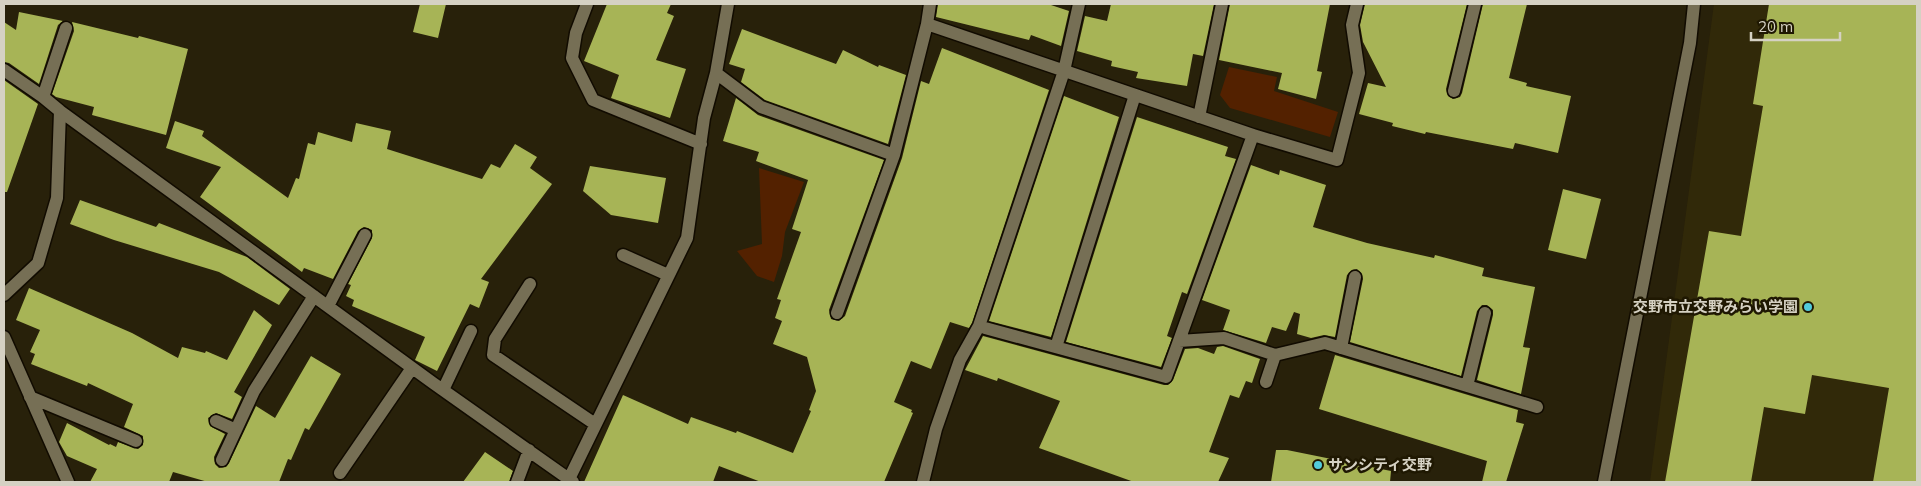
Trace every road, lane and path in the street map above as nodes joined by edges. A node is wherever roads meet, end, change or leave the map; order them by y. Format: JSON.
{"nodes":[{"id":1,"x":588,"y":4,"type":"edge"},
{"id":2,"x":728,"y":4,"type":"edge"},
{"id":3,"x":930,"y":4,"type":"edge"},
{"id":4,"x":1079,"y":4,"type":"edge"},
{"id":5,"x":1222,"y":4,"type":"edge"},
{"id":6,"x":1357,"y":4,"type":"edge"},
{"id":7,"x":1475,"y":4,"type":"edge"},
{"id":8,"x":1694,"y":4,"type":"edge"},
{"id":9,"x":927,"y":24,"type":"junction"},
{"id":10,"x":66,"y":28,"type":"dead end"},
{"id":11,"x":4,"y":70,"type":"edge"},
{"id":12,"x":1064,"y":71,"type":"junction"},
{"id":13,"x":716,"y":73,"type":"junction"},
{"id":14,"x":1454,"y":91,"type":"dead end"},
{"id":15,"x":1135,"y":95,"type":"junction"},
{"id":16,"x":43,"y":97,"type":"junction"},
{"id":17,"x":60,"y":111,"type":"junction"},
{"id":18,"x":1199,"y":117,"type":"junction"},
{"id":19,"x":1253,"y":136,"type":"junction"},
{"id":20,"x":701,"y":144,"type":"junction"},
{"id":21,"x":894,"y":155,"type":"junction"},
{"id":22,"x":365,"y":235,"type":"dead end"},
{"id":23,"x":623,"y":256,"type":"dead end"},
{"id":24,"x":668,"y":275,"type":"junction"},
{"id":25,"x":1355,"y":277,"type":"dead end"},
{"id":26,"x":530,"y":284,"type":"dead end"},
{"id":27,"x":4,"y":295,"type":"edge"},
{"id":28,"x":314,"y":296,"type":"junction"},
{"id":29,"x":328,"y":306,"type":"junction"},
{"id":30,"x":837,"y":313,"type":"dead end"},
{"id":31,"x":1484,"y":313,"type":"dead end"},
{"id":32,"x":985,"y":328,"type":"dead end"},
{"id":33,"x":471,"y":331,"type":"dead end"},
{"id":34,"x":4,"y":337,"type":"edge"},
{"id":35,"x":1179,"y":341,"type":"junction"},
{"id":36,"x":1056,"y":347,"type":"junction"},
{"id":37,"x":1341,"y":348,"type":"junction"},
{"id":38,"x":1275,"y":356,"type":"junction"},
{"id":39,"x":412,"y":368,"type":"junction"},
{"id":40,"x":1266,"y":382,"type":"dead end"},
{"id":41,"x":1467,"y":386,"type":"junction"},
{"id":42,"x":443,"y":390,"type":"junction"},
{"id":43,"x":30,"y":397,"type":"junction"},
{"id":44,"x":1537,"y":406,"type":"dead end"},
{"id":45,"x":216,"y":421,"type":"dead end"},
{"id":46,"x":595,"y":424,"type":"junction"},
{"id":47,"x":236,"y":430,"type":"junction"},
{"id":48,"x":136,"y":441,"type":"dead end"},
{"id":49,"x":529,"y":450,"type":"junction"},
{"id":50,"x":222,"y":460,"type":"dead end"},
{"id":51,"x":340,"y":473,"type":"dead end"},
{"id":52,"x":571,"y":481,"type":"edge"},
{"id":53,"x":68,"y":482,"type":"edge"},
{"id":54,"x":518,"y":482,"type":"edge"},
{"id":55,"x":923,"y":482,"type":"edge"},
{"id":56,"x":1604,"y":482,"type":"edge"}],
"edges":[{"from":1,"to":20,"type":"street"},
{"from":2,"to":13,"type":"street"},
{"from":3,"to":9,"type":"street"},
{"from":4,"to":12,"type":"street"},
{"from":5,"to":18,"type":"street"},
{"from":6,"to":19,"type":"street"},
{"from":7,"to":14,"type":"street"},
{"from":8,"to":56,"type":"street"},
{"from":9,"to":12,"type":"street"},
{"from":9,"to":21,"type":"street"},
{"from":10,"to":16,"type":"street"},
{"from":11,"to":16,"type":"street"},
{"from":12,"to":15,"type":"street"},
{"from":12,"to":55,"type":"street"},
{"from":13,"to":20,"type":"street"},
{"from":13,"to":21,"type":"street"},
{"from":15,"to":18,"type":"street"},
{"from":15,"to":36,"type":"street"},
{"from":16,"to":17,"type":"street"},
{"from":17,"to":27,"type":"street"},
{"from":17,"to":28,"type":"street"},
{"from":18,"to":19,"type":"street"},
{"from":19,"to":35,"type":"street"},
{"from":20,"to":24,"type":"street"},
{"from":21,"to":30,"type":"street"},
{"from":22,"to":29,"type":"street"},
{"from":23,"to":24,"type":"street"},
{"from":24,"to":46,"type":"street"},
{"from":25,"to":37,"type":"street"},
{"from":26,"to":46,"type":"street"},
{"from":28,"to":29,"type":"street"},
{"from":28,"to":47,"type":"street"},
{"from":29,"to":39,"type":"street"},
{"from":31,"to":41,"type":"street"},
{"from":32,"to":36,"type":"street"},
{"from":33,"to":42,"type":"street"},
{"from":34,"to":43,"type":"street"},
{"from":35,"to":36,"type":"street"},
{"from":35,"to":38,"type":"street"},
{"from":37,"to":38,"type":"street"},
{"from":37,"to":41,"type":"street"},
{"from":38,"to":40,"type":"street"},
{"from":39,"to":42,"type":"street"},
{"from":39,"to":51,"type":"street"},
{"from":41,"to":44,"type":"street"},
{"from":42,"to":49,"type":"street"},
{"from":43,"to":48,"type":"street"},
{"from":43,"to":53,"type":"street"},
{"from":45,"to":47,"type":"street"},
{"from":46,"to":52,"type":"street"},
{"from":47,"to":50,"type":"street"},
{"from":49,"to":52,"type":"street"},
{"from":49,"to":54,"type":"street"}]}
